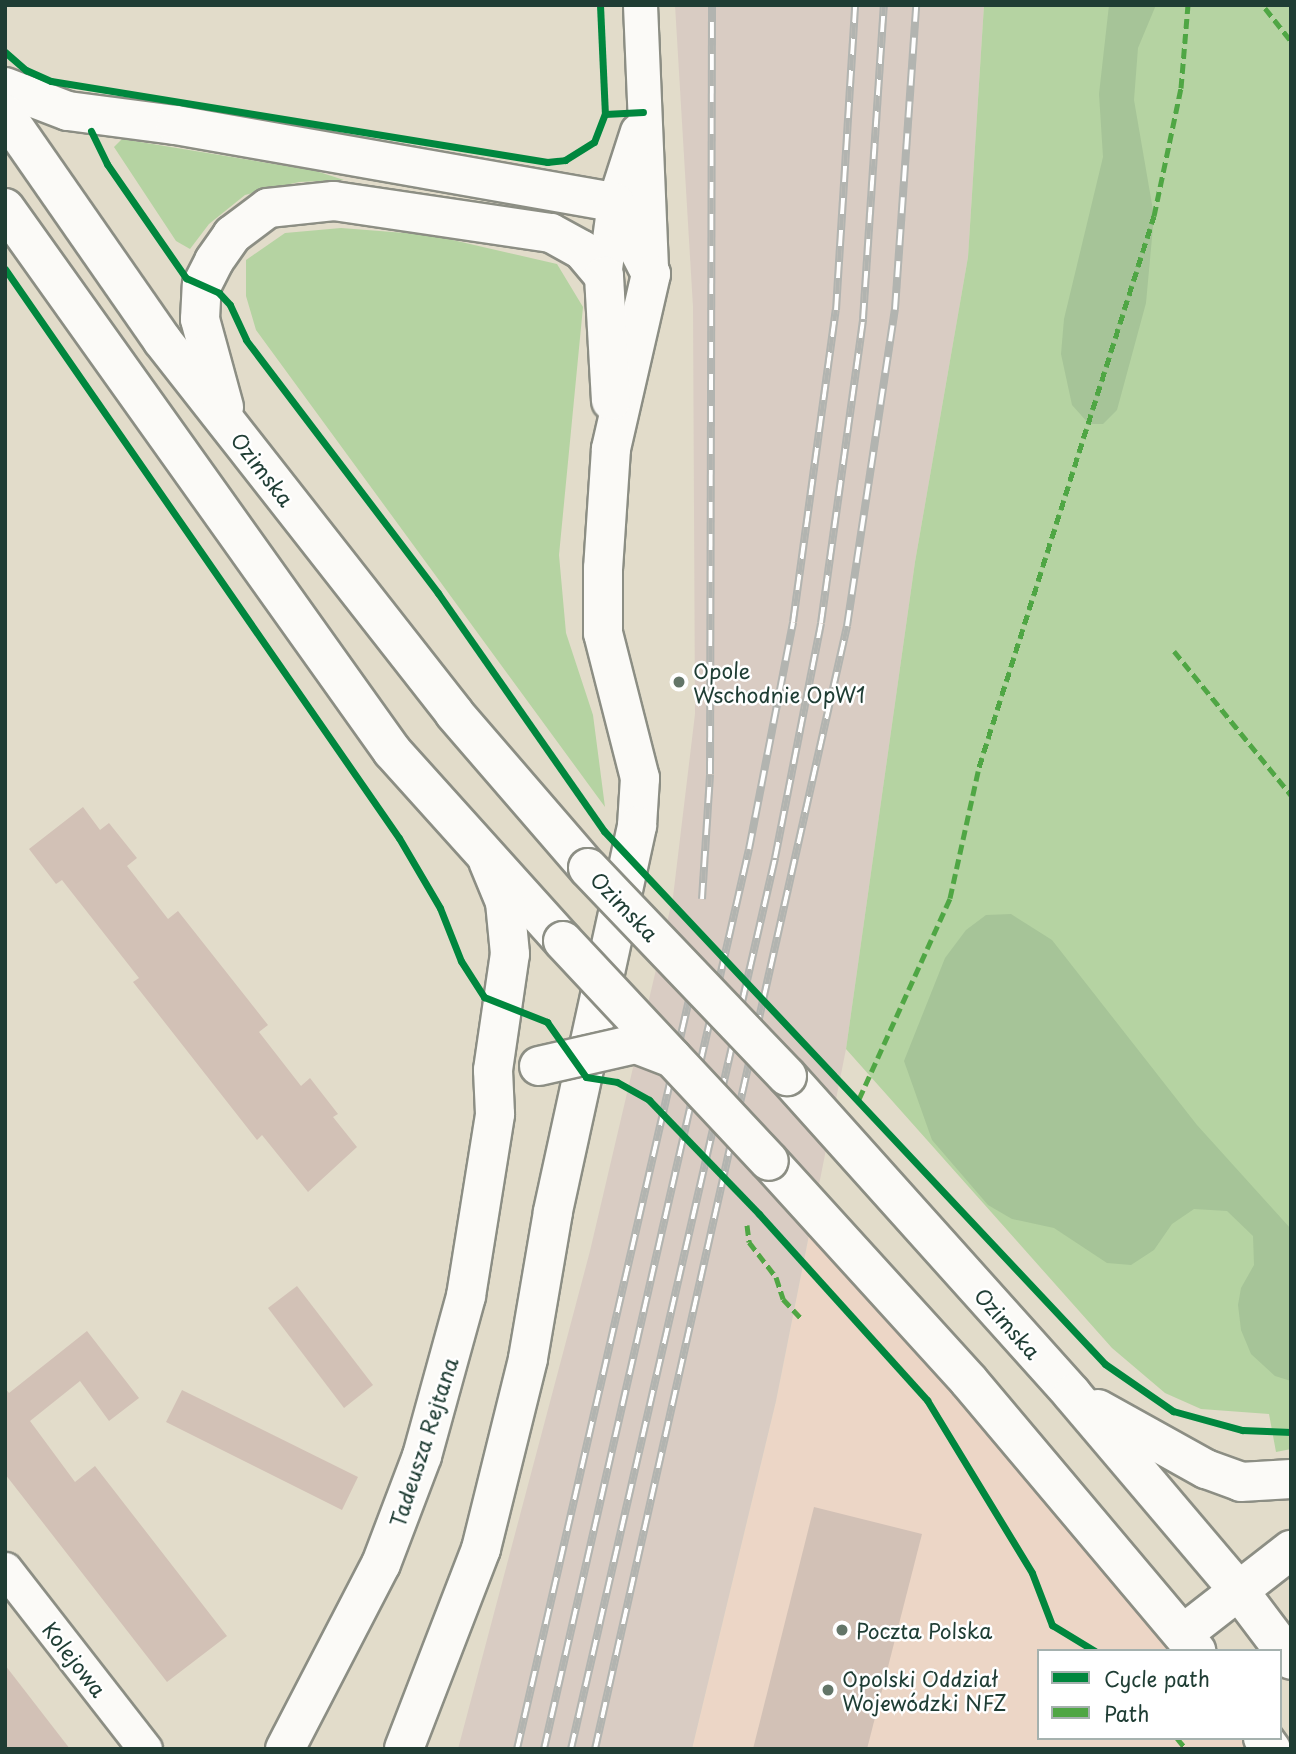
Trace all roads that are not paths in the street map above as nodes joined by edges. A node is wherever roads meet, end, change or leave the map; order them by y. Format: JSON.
{"nodes":[{"id":1,"x":640,"y":5,"type":"edge"},
{"id":2,"x":5,"y":87,"type":"edge"},
{"id":3,"x":643,"y":112,"type":"junction"},
{"id":4,"x":5,"y":114,"type":"edge"},
{"id":5,"x":614,"y":202,"type":"junction"},
{"id":6,"x":5,"y":208,"type":"edge"},
{"id":7,"x":651,"y":274,"type":"junction"},
{"id":8,"x":604,"y":276,"type":"junction"},
{"id":9,"x":230,"y":427,"type":"junction"},
{"id":10,"x":611,"y":449,"type":"junction"},
{"id":11,"x":488,"y":860,"type":"junction"},
{"id":12,"x":672,"y":1058,"type":"junction"},
{"id":13,"x":495,"y":1114,"type":"junction"},
{"id":14,"x":1072,"y":1394,"type":"junction"},
{"id":15,"x":1291,"y":1479,"type":"edge"},
{"id":16,"x":1291,"y":1550,"type":"edge"},
{"id":17,"x":5,"y":1569,"type":"edge"},
{"id":18,"x":1239,"y":1591,"type":"junction"},
{"id":19,"x":1190,"y":1643,"type":"edge"},
{"id":20,"x":1281,"y":1646,"type":"edge"},
{"id":21,"x":145,"y":1749,"type":"edge"},
{"id":22,"x":285,"y":1749,"type":"edge"},
{"id":23,"x":404,"y":1749,"type":"edge"}],
"edges":[{"from":1,"to":3,"type":"street"},
{"from":2,"to":5,"type":"street"},
{"from":3,"to":5,"type":"street"},
{"from":3,"to":7,"type":"street"},
{"from":4,"to":9,"type":"street","name":"Ozimska"},
{"from":5,"to":7,"type":"street"},
{"from":5,"to":8,"type":"street"},
{"from":6,"to":11,"type":"street"},
{"from":7,"to":10,"type":"street"},
{"from":8,"to":9,"type":"street"},
{"from":8,"to":10,"type":"street"},
{"from":9,"to":14,"type":"street","name":"Ozimska","bridge":true},
{"from":10,"to":23,"type":"street"},
{"from":11,"to":12,"type":"street","bridge":true},
{"from":11,"to":13,"type":"street","name":"Tadeusza Rejtana"},
{"from":12,"to":13,"type":"street","bridge":true},
{"from":12,"to":19,"type":"street","bridge":true},
{"from":13,"to":22,"type":"street","name":"Tadeusza Rejtana"},
{"from":14,"to":15,"type":"street"},
{"from":14,"to":18,"type":"street","name":"Ozimska"},
{"from":16,"to":18,"type":"street"},
{"from":17,"to":21,"type":"street","name":"Kolejowa"},
{"from":18,"to":19,"type":"street"},
{"from":18,"to":20,"type":"street","name":"Ozimska"}]}
